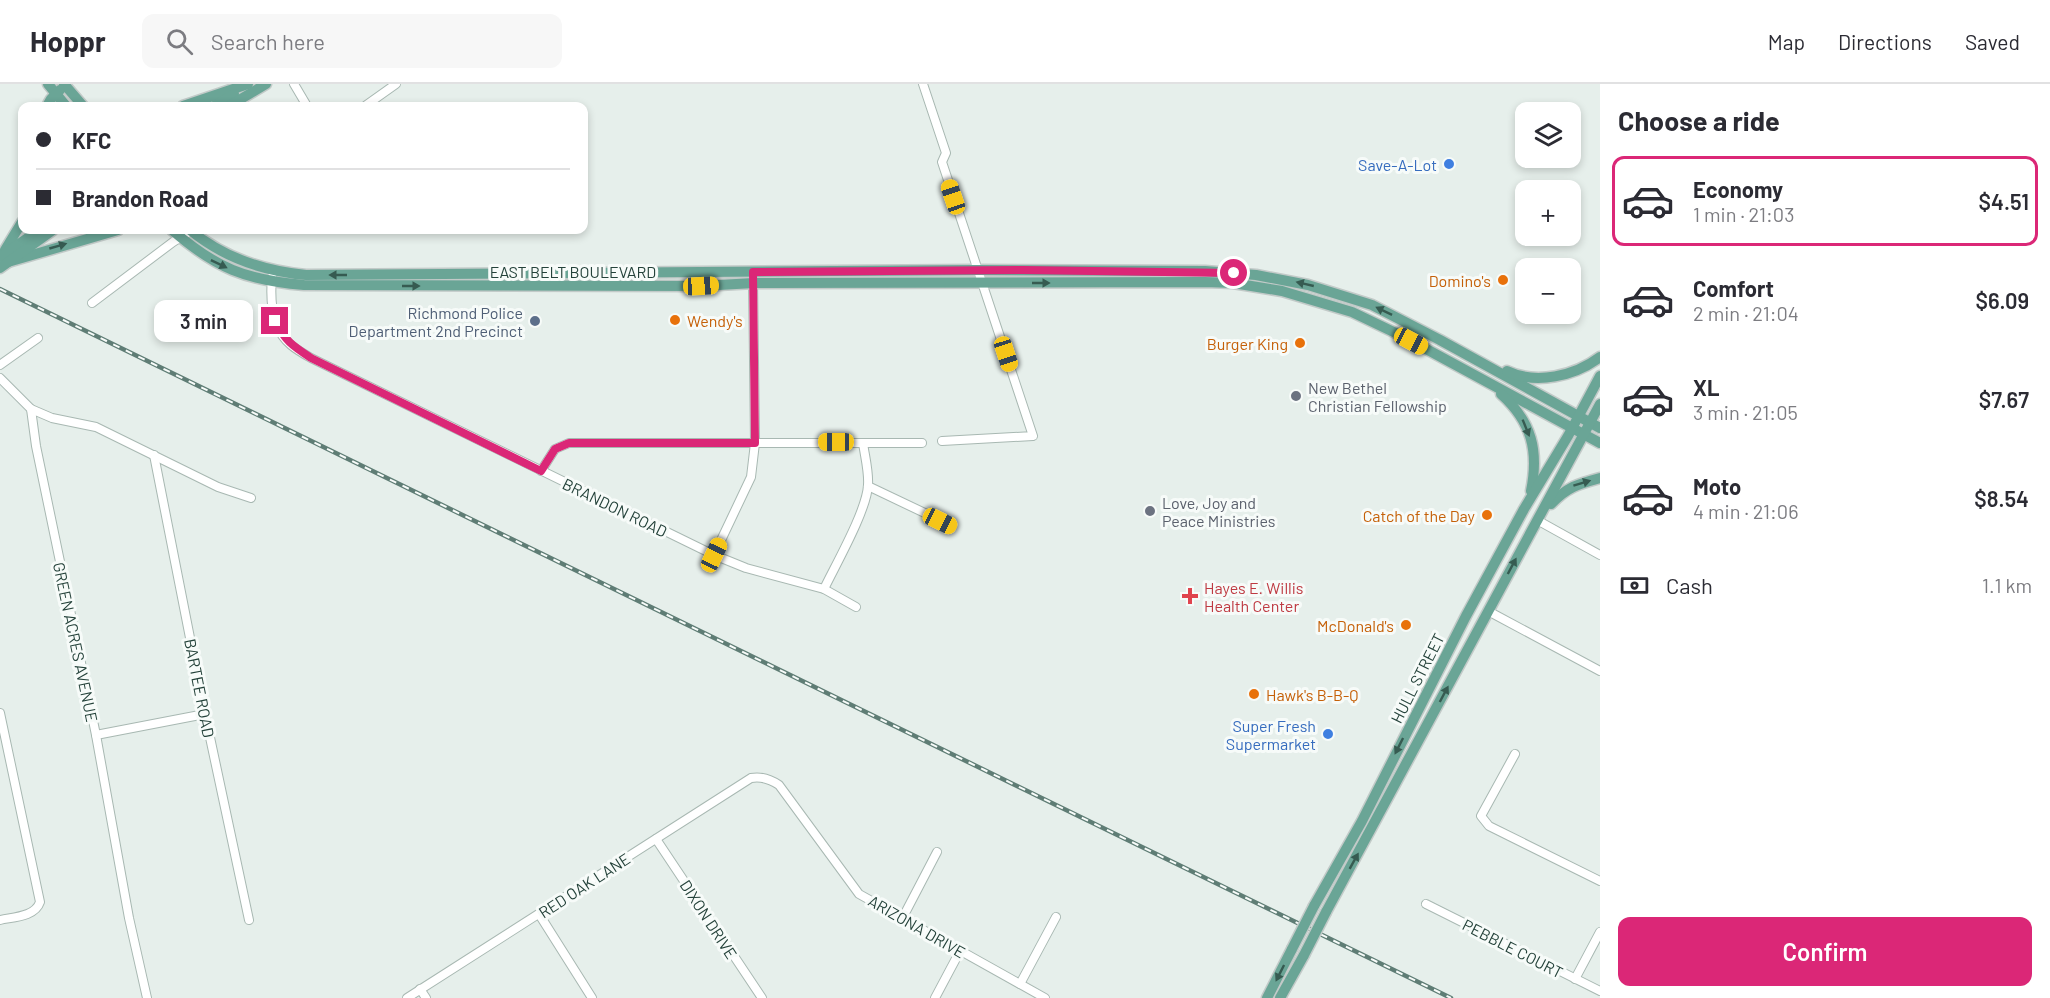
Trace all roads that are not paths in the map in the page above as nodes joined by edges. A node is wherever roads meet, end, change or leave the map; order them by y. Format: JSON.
{"nodes":[{"id":1,"x":48,"y":84,"type":"edge"},
{"id":2,"x":266,"y":84,"type":"edge"},
{"id":3,"x":294,"y":84,"type":"edge"},
{"id":4,"x":396,"y":84,"type":"edge"},
{"id":5,"x":923,"y":84,"type":"edge"},
{"id":6,"x":64,"y":85,"type":"edge"},
{"id":7,"x":248,"y":88,"type":"edge"},
{"id":8,"x":56,"y":94,"type":"junction"},
{"id":9,"x":50,"y":102,"type":"edge"},
{"id":10,"x":63,"y":102,"type":"edge"},
{"id":11,"x":79,"y":102,"type":"edge"},
{"id":12,"x":197,"y":102,"type":"edge"},
{"id":13,"x":222,"y":102,"type":"edge"},
{"id":14,"x":233,"y":102,"type":"edge"},
{"id":15,"x":239,"y":102,"type":"edge"},
{"id":16,"x":305,"y":102,"type":"edge"},
{"id":17,"x":371,"y":102,"type":"edge"},
{"id":18,"x":18,"y":230,"type":"edge"},
{"id":19,"x":34,"y":234,"type":"edge"},
{"id":20,"x":46,"y":234,"type":"edge"},
{"id":21,"x":103,"y":234,"type":"edge"},
{"id":22,"x":175,"y":234,"type":"edge"},
{"id":23,"x":177,"y":234,"type":"edge"},
{"id":24,"x":197,"y":234,"type":"edge"},
{"id":25,"x":2,"y":261,"type":"edge"},
{"id":26,"x":977,"y":270,"type":"junction"},
{"id":27,"x":272,"y":276,"type":"junction"},
{"id":28,"x":753,"y":278,"type":"junction"},
{"id":29,"x":983,"y":283,"type":"junction"},
{"id":30,"x":92,"y":303,"type":"dead end"},
{"id":31,"x":38,"y":338,"type":"dead end"},
{"id":32,"x":1600,"y":357,"type":"edge"},
{"id":33,"x":1479,"y":362,"type":"junction"},
{"id":34,"x":0,"y":365,"type":"edge"},
{"id":35,"x":1600,"y":376,"type":"edge"},
{"id":36,"x":0,"y":378,"type":"edge"},
{"id":37,"x":1490,"y":384,"type":"junction"},
{"id":38,"x":1600,"y":404,"type":"edge"},
{"id":39,"x":31,"y":409,"type":"junction"},
{"id":40,"x":1578,"y":416,"type":"junction"},
{"id":41,"x":1595,"y":425,"type":"edge"},
{"id":42,"x":1572,"y":428,"type":"junction"},
{"id":43,"x":1584,"y":434,"type":"junction"},
{"id":44,"x":942,"y":441,"type":"dead end"},
{"id":45,"x":922,"y":442,"type":"dead end"},
{"id":46,"x":755,"y":443,"type":"junction"},
{"id":47,"x":863,"y":443,"type":"junction"},
{"id":48,"x":1600,"y":443,"type":"edge"},
{"id":49,"x":154,"y":455,"type":"junction"},
{"id":50,"x":541,"y":471,"type":"junction"},
{"id":51,"x":1600,"y":477,"type":"edge"},
{"id":52,"x":868,"y":486,"type":"junction"},
{"id":53,"x":251,"y":498,"type":"dead end"},
{"id":54,"x":1529,"y":500,"type":"junction"},
{"id":55,"x":1537,"y":520,"type":"junction"},
{"id":56,"x":952,"y":526,"type":"dead end"},
{"id":57,"x":714,"y":555,"type":"junction"},
{"id":58,"x":1600,"y":555,"type":"edge"},
{"id":59,"x":1484,"y":584,"type":"junction"},
{"id":60,"x":824,"y":589,"type":"junction"},
{"id":61,"x":856,"y":607,"type":"dead end"},
{"id":62,"x":1488,"y":611,"type":"junction"},
{"id":63,"x":1466,"y":616,"type":"junction"},
{"id":64,"x":1472,"y":642,"type":"junction"},
{"id":65,"x":1600,"y":671,"type":"edge"},
{"id":66,"x":0,"y":712,"type":"edge"},
{"id":67,"x":205,"y":714,"type":"junction"},
{"id":68,"x":96,"y":735,"type":"junction"},
{"id":69,"x":1515,"y":754,"type":"dead end"},
{"id":70,"x":764,"y":778,"type":"joint"},
{"id":71,"x":656,"y":839,"type":"junction"},
{"id":72,"x":937,"y":852,"type":"dead end"},
{"id":73,"x":1600,"y":881,"type":"edge"},
{"id":74,"x":1426,"y":904,"type":"dead end"},
{"id":75,"x":539,"y":914,"type":"junction"},
{"id":76,"x":1056,"y":917,"type":"dead end"},
{"id":77,"x":902,"y":919,"type":"junction"},
{"id":78,"x":0,"y":920,"type":"edge"},
{"id":79,"x":249,"y":920,"type":"dead end"},
{"id":80,"x":1600,"y":932,"type":"edge"},
{"id":81,"x":960,"y":951,"type":"junction"},
{"id":82,"x":1575,"y":979,"type":"junction"},
{"id":83,"x":1020,"y":984,"type":"junction"},
{"id":84,"x":420,"y":989,"type":"junction"},
{"id":85,"x":1600,"y":991,"type":"edge"},
{"id":86,"x":147,"y":998,"type":"edge"},
{"id":87,"x":407,"y":998,"type":"edge"},
{"id":88,"x":426,"y":998,"type":"edge"},
{"id":89,"x":592,"y":998,"type":"edge"},
{"id":90,"x":762,"y":998,"type":"edge"},
{"id":91,"x":935,"y":998,"type":"edge"},
{"id":92,"x":1045,"y":998,"type":"edge"},
{"id":93,"x":1267,"y":998,"type":"edge"},
{"id":94,"x":1280,"y":998,"type":"edge"}],
"edges":[{"from":1,"to":8,"type":"main road"},
{"from":2,"to":7,"type":"main road"},
{"from":3,"to":16,"type":"street"},
{"from":4,"to":17,"type":"street"},
{"from":5,"to":26,"type":"street"},
{"from":6,"to":8,"type":"main road"},
{"from":6,"to":11,"type":"main road"},
{"from":7,"to":12,"type":"main road"},
{"from":7,"to":13,"type":"main road"},
{"from":7,"to":14,"type":"main road"},
{"from":7,"to":15,"type":"main road"},
{"from":8,"to":9,"type":"main road"},
{"from":8,"to":10,"type":"main road"},
{"from":18,"to":25,"type":"main road"},
{"from":19,"to":25,"type":"main road"},
{"from":20,"to":25,"type":"main road"},
{"from":25,"to":21,"type":"main road","one_way":true},
{"from":22,"to":30,"type":"street"},
{"from":23,"to":27,"type":"main road","name":"EAST BELT BOULEVARD","one_way":true},
{"from":24,"to":27,"type":"main road","name":"EAST BELT BOULEVARD"},
{"from":26,"to":28,"type":"main road","name":"EAST BELT BOULEVARD"},
{"from":26,"to":29,"type":"street"},
{"from":33,"to":26,"type":"main road","name":"EAST BELT BOULEVARD","one_way":true},
{"from":27,"to":28,"type":"main road","name":"EAST BELT BOULEVARD"},
{"from":27,"to":50,"type":"street","name":"BRANDON ROAD"},
{"from":28,"to":29,"type":"main road","name":"EAST BELT BOULEVARD"},
{"from":28,"to":46,"type":"street"},
{"from":29,"to":37,"type":"main road","name":"EAST BELT BOULEVARD","one_way":true},
{"from":29,"to":44,"type":"street"},
{"from":31,"to":34,"type":"street"},
{"from":32,"to":33,"type":"main road"},
{"from":33,"to":40,"type":"main road","name":"EAST BELT BOULEVARD"},
{"from":35,"to":40,"type":"main road","name":"HULL STREET"},
{"from":36,"to":39,"type":"street"},
{"from":37,"to":42,"type":"main road","name":"EAST BELT BOULEVARD"},
{"from":37,"to":54,"type":"main road","one_way":true},
{"from":38,"to":41,"type":"main road","name":"HULL STREET"},
{"from":39,"to":49,"type":"street"},
{"from":39,"to":68,"type":"street","name":"GREEN ACRES AVENUE"},
{"from":40,"to":41,"type":"main road","name":"EAST BELT BOULEVARD"},
{"from":40,"to":42,"type":"main road","name":"HULL STREET"},
{"from":41,"to":43,"type":"main road","name":"HULL STREET"},
{"from":42,"to":43,"type":"main road","name":"EAST BELT BOULEVARD"},
{"from":42,"to":54,"type":"main road","name":"HULL STREET"},
{"from":43,"to":48,"type":"main road","name":"EAST BELT BOULEVARD"},
{"from":43,"to":55,"type":"main road","name":"HULL STREET"},
{"from":45,"to":47,"type":"street"},
{"from":46,"to":47,"type":"street"},
{"from":46,"to":50,"type":"street"},
{"from":46,"to":57,"type":"street"},
{"from":47,"to":52,"type":"street"},
{"from":49,"to":53,"type":"street"},
{"from":49,"to":67,"type":"street","name":"BARTEE ROAD"},
{"from":50,"to":57,"type":"street","name":"BRANDON ROAD"},
{"from":55,"to":51,"type":"main road","one_way":true},
{"from":52,"to":56,"type":"street"},
{"from":52,"to":60,"type":"street"},
{"from":54,"to":59,"type":"main road","name":"HULL STREET"},
{"from":55,"to":58,"type":"street"},
{"from":62,"to":55,"type":"main road","name":"HULL STREET","one_way":true},
{"from":57,"to":60,"type":"street","name":"BRANDON ROAD"},
{"from":59,"to":62,"type":"main road"},
{"from":59,"to":63,"type":"main road","name":"HULL STREET"},
{"from":60,"to":61,"type":"street","name":"BRANDON ROAD"},
{"from":62,"to":64,"type":"main road","name":"HULL STREET"},
{"from":62,"to":65,"type":"street"},
{"from":63,"to":64,"type":"main road"},
{"from":63,"to":93,"type":"main road","name":"HULL STREET","one_way":true,"bridge":true},
{"from":94,"to":64,"type":"main road","name":"HULL STREET","one_way":true,"bridge":true},
{"from":66,"to":78,"type":"street"},
{"from":67,"to":68,"type":"street"},
{"from":67,"to":79,"type":"street","name":"BARTEE ROAD"},
{"from":68,"to":86,"type":"street","name":"GREEN ACRES AVENUE"},
{"from":69,"to":73,"type":"street"},
{"from":70,"to":71,"type":"street","name":"RED OAK LANE"},
{"from":70,"to":77,"type":"street","name":"ARIZONA DRIVE"},
{"from":71,"to":75,"type":"street","name":"RED OAK LANE"},
{"from":71,"to":90,"type":"street","name":"DIXON DRIVE"},
{"from":72,"to":77,"type":"street"},
{"from":74,"to":82,"type":"street","name":"PEBBLE COURT"},
{"from":75,"to":84,"type":"street","name":"RED OAK LANE"},
{"from":75,"to":89,"type":"street"},
{"from":76,"to":83,"type":"street"},
{"from":77,"to":81,"type":"street","name":"ARIZONA DRIVE"},
{"from":80,"to":82,"type":"street"},
{"from":81,"to":83,"type":"street","name":"ARIZONA DRIVE"},
{"from":81,"to":91,"type":"street"},
{"from":82,"to":85,"type":"street","name":"PEBBLE COURT"},
{"from":83,"to":92,"type":"street","name":"ARIZONA DRIVE"},
{"from":84,"to":87,"type":"street","name":"RED OAK LANE"},
{"from":84,"to":88,"type":"street"}]}
